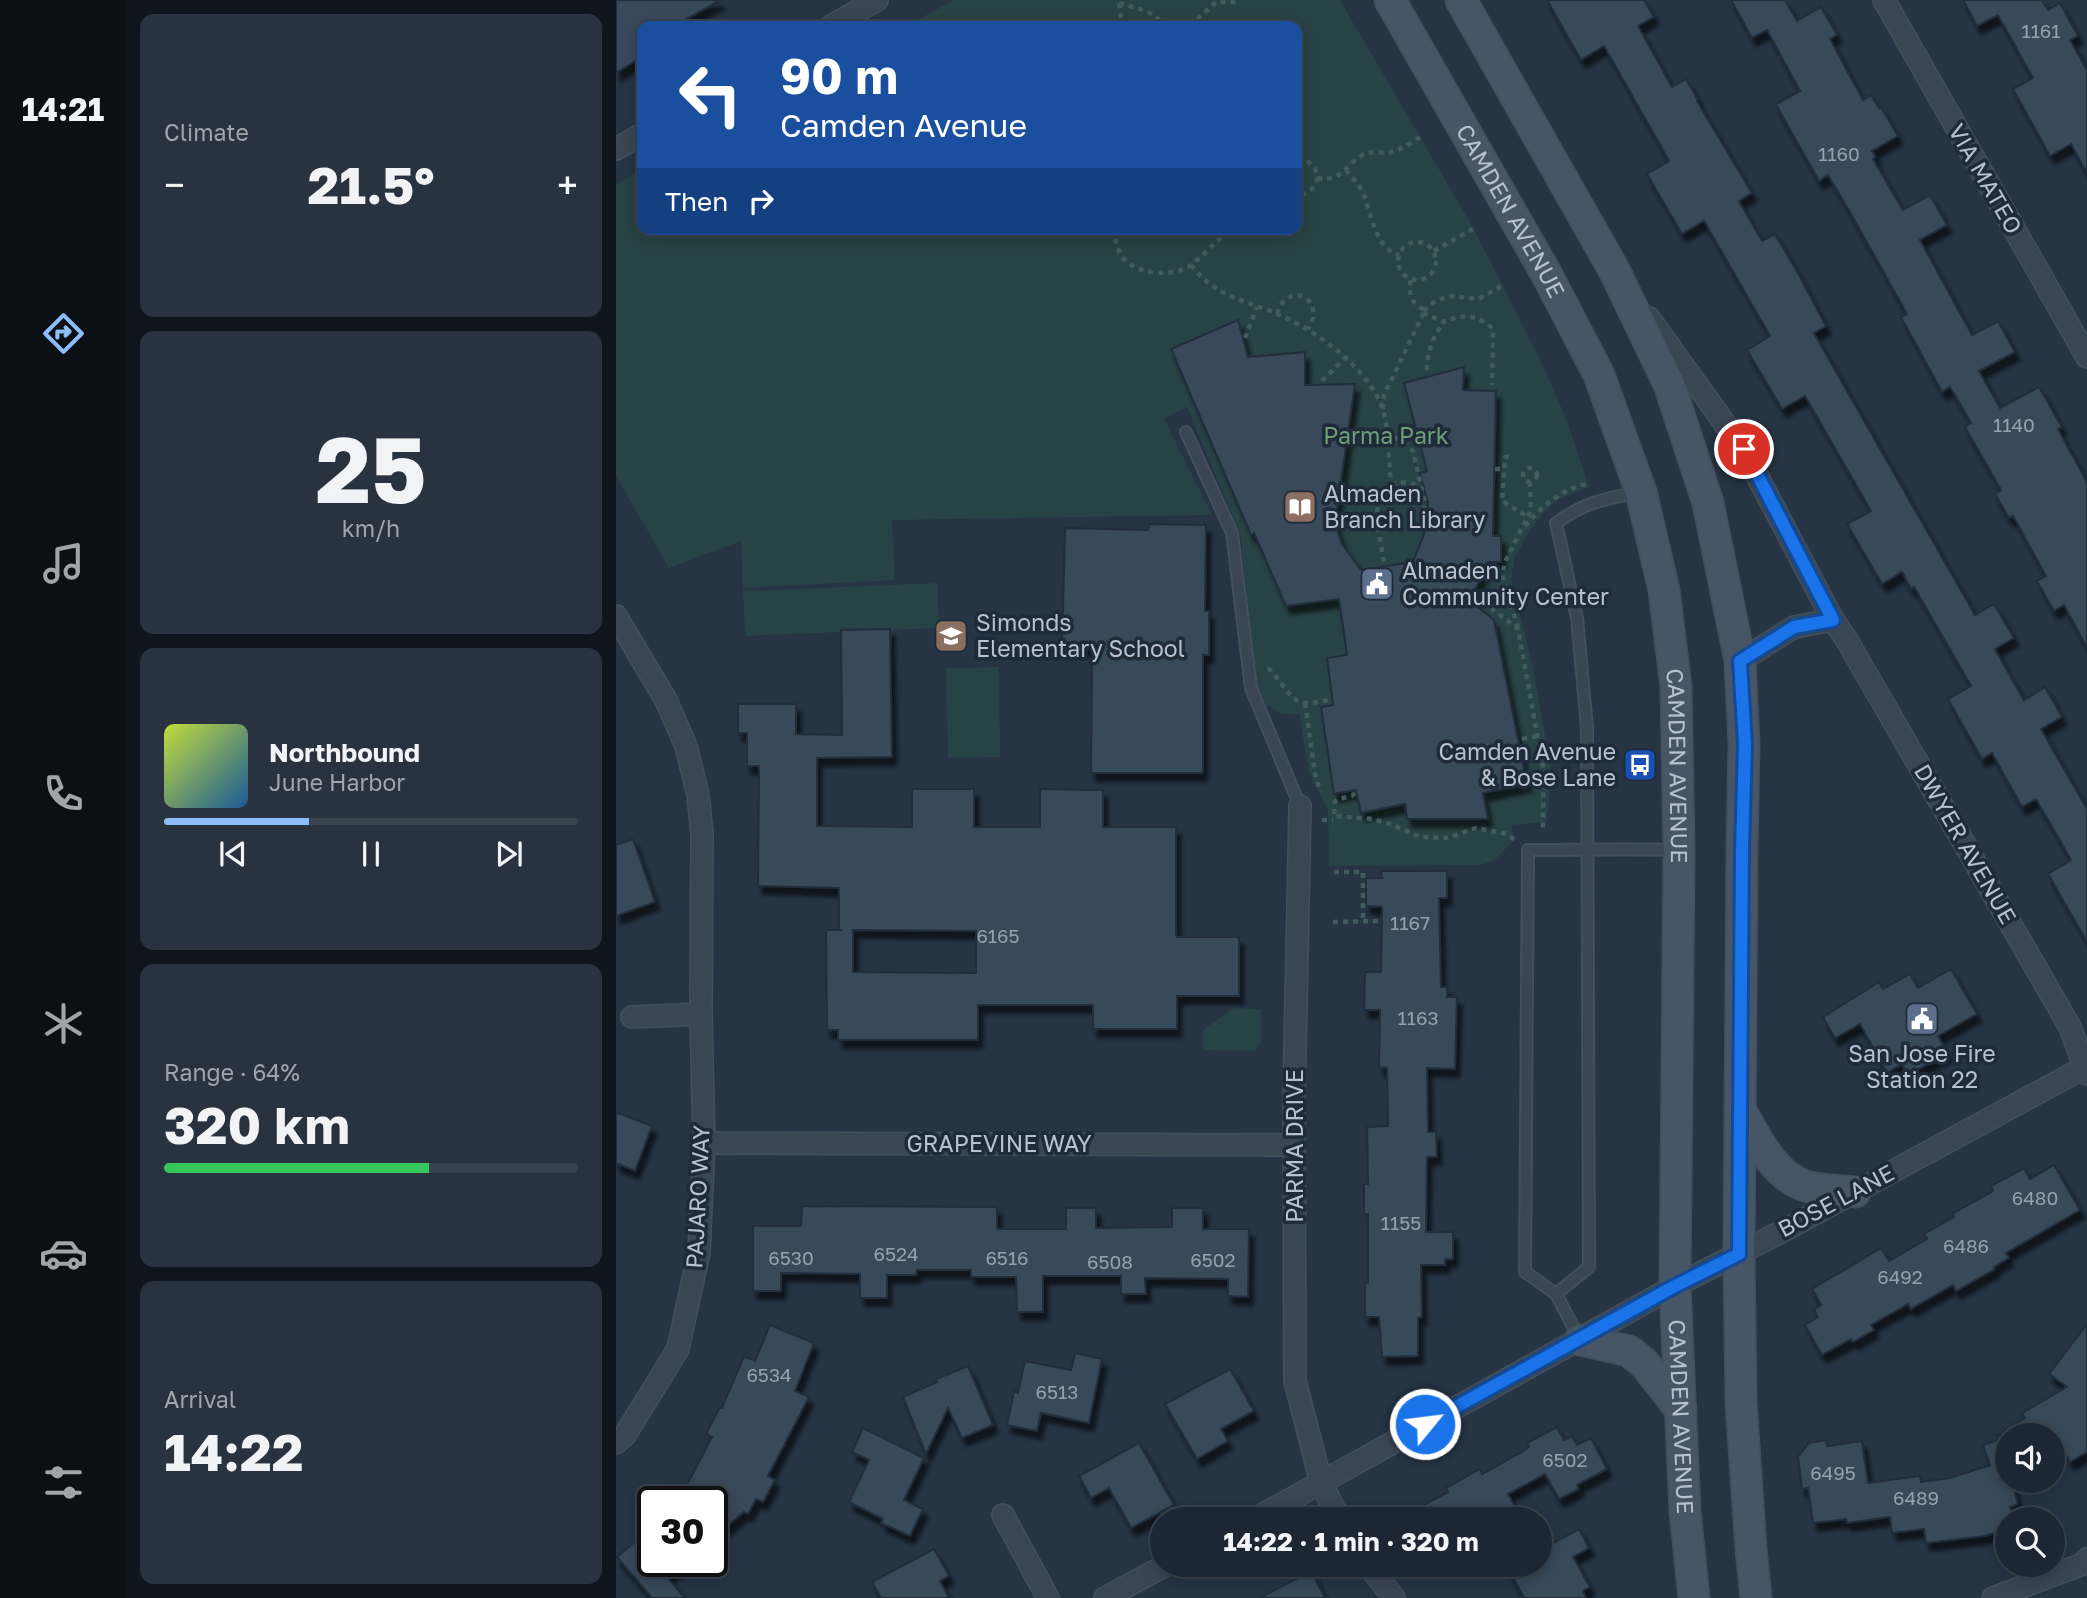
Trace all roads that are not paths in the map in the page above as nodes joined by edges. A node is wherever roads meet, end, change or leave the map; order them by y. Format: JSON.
{"nodes":[{"id":1,"x":877,"y":0,"type":"edge"},
{"id":2,"x":1390,"y":0,"type":"edge"},
{"id":3,"x":1461,"y":0,"type":"edge"},
{"id":4,"x":1884,"y":0,"type":"edge"},
{"id":5,"x":840,"y":21,"type":"edge"},
{"id":6,"x":637,"y":137,"type":"edge"},
{"id":7,"x":616,"y":149,"type":"edge"},
{"id":8,"x":1614,"y":270,"type":"junction"},
{"id":9,"x":2087,"y":357,"type":"edge"},
{"id":10,"x":1186,"y":432,"type":"dead end"},
{"id":11,"x":1641,"y":492,"type":"junction"},
{"id":12,"x":616,"y":616,"type":"edge"},
{"id":13,"x":1833,"y":620,"type":"junction"},
{"id":14,"x":1740,"y":661,"type":"junction"},
{"id":15,"x":1300,"y":806,"type":"joint"},
{"id":16,"x":1588,"y":850,"type":"junction"},
{"id":17,"x":1679,"y":850,"type":"junction"},
{"id":18,"x":701,"y":1014,"type":"junction"},
{"id":19,"x":632,"y":1017,"type":"dead end"},
{"id":20,"x":2086,"y":1069,"type":"edge"},
{"id":21,"x":1740,"y":1110,"type":"junction"},
{"id":22,"x":704,"y":1143,"type":"junction"},
{"id":23,"x":1294,"y":1145,"type":"junction"},
{"id":24,"x":1855,"y":1192,"type":"junction"},
{"id":25,"x":1739,"y":1254,"type":"junction"},
{"id":26,"x":1675,"y":1286,"type":"junction"},
{"id":27,"x":1556,"y":1294,"type":"junction"},
{"id":28,"x":1580,"y":1340,"type":"junction"},
{"id":29,"x":1681,"y":1410,"type":"junction"},
{"id":30,"x":616,"y":1443,"type":"edge"},
{"id":31,"x":1321,"y":1482,"type":"junction"},
{"id":32,"x":1276,"y":1507,"type":"edge"},
{"id":33,"x":1333,"y":1507,"type":"edge"},
{"id":34,"x":1003,"y":1515,"type":"dead end"},
{"id":35,"x":2087,"y":1559,"type":"edge"},
{"id":36,"x":1150,"y":1574,"type":"edge"},
{"id":37,"x":1377,"y":1577,"type":"edge"},
{"id":38,"x":1048,"y":1598,"type":"edge"},
{"id":39,"x":1105,"y":1598,"type":"edge"},
{"id":40,"x":1394,"y":1598,"type":"edge"},
{"id":41,"x":1694,"y":1598,"type":"edge"},
{"id":42,"x":1756,"y":1598,"type":"edge"},
{"id":43,"x":1993,"y":1598,"type":"edge"}],
"edges":[{"from":1,"to":5,"type":"street"},
{"from":2,"to":11,"type":"main road","name":"CAMDEN AVENUE"},
{"from":3,"to":8,"type":"main road"},
{"from":4,"to":9,"type":"street","name":"VIA MATEO"},
{"from":6,"to":7,"type":"street"},
{"from":8,"to":13,"type":"street","name":"DWYER AVENUE"},
{"from":8,"to":14,"type":"main road"},
{"from":10,"to":15,"type":"lane"},
{"from":11,"to":16,"type":"lane"},
{"from":11,"to":17,"type":"main road","name":"CAMDEN AVENUE"},
{"from":12,"to":18,"type":"street","name":"PAJARO WAY"},
{"from":13,"to":14,"type":"street"},
{"from":13,"to":20,"type":"street","name":"DWYER AVENUE"},
{"from":14,"to":21,"type":"main road"},
{"from":15,"to":23,"type":"street","name":"PARMA DRIVE"},
{"from":16,"to":17,"type":"lane"},
{"from":16,"to":27,"type":"lane"},
{"from":16,"to":27,"type":"lane"},
{"from":17,"to":26,"type":"main road","name":"CAMDEN AVENUE"},
{"from":18,"to":19,"type":"street"},
{"from":18,"to":22,"type":"street","name":"PAJARO WAY"},
{"from":20,"to":24,"type":"street","name":"BOSE LANE"},
{"from":21,"to":24,"type":"main road"},
{"from":21,"to":25,"type":"main road"},
{"from":22,"to":23,"type":"street","name":"GRAPEVINE WAY"},
{"from":22,"to":30,"type":"street","name":"PAJARO WAY"},
{"from":23,"to":31,"type":"street","name":"PARMA DRIVE"},
{"from":24,"to":25,"type":"street","name":"BOSE LANE"},
{"from":25,"to":26,"type":"street","name":"BOSE LANE"},
{"from":25,"to":42,"type":"main road"},
{"from":26,"to":28,"type":"street","name":"BOSE LANE"},
{"from":26,"to":29,"type":"main road","name":"CAMDEN AVENUE"},
{"from":27,"to":28,"type":"lane"},
{"from":28,"to":29,"type":"main road"},
{"from":28,"to":31,"type":"street","name":"BOSE LANE"},
{"from":29,"to":41,"type":"main road","name":"CAMDEN AVENUE"},
{"from":31,"to":32,"type":"street","name":"BOSE LANE"},
{"from":31,"to":33,"type":"street","name":"PARMA DRIVE"},
{"from":34,"to":38,"type":"street"},
{"from":35,"to":43,"type":"street"},
{"from":36,"to":39,"type":"street"},
{"from":37,"to":40,"type":"street"}]}
